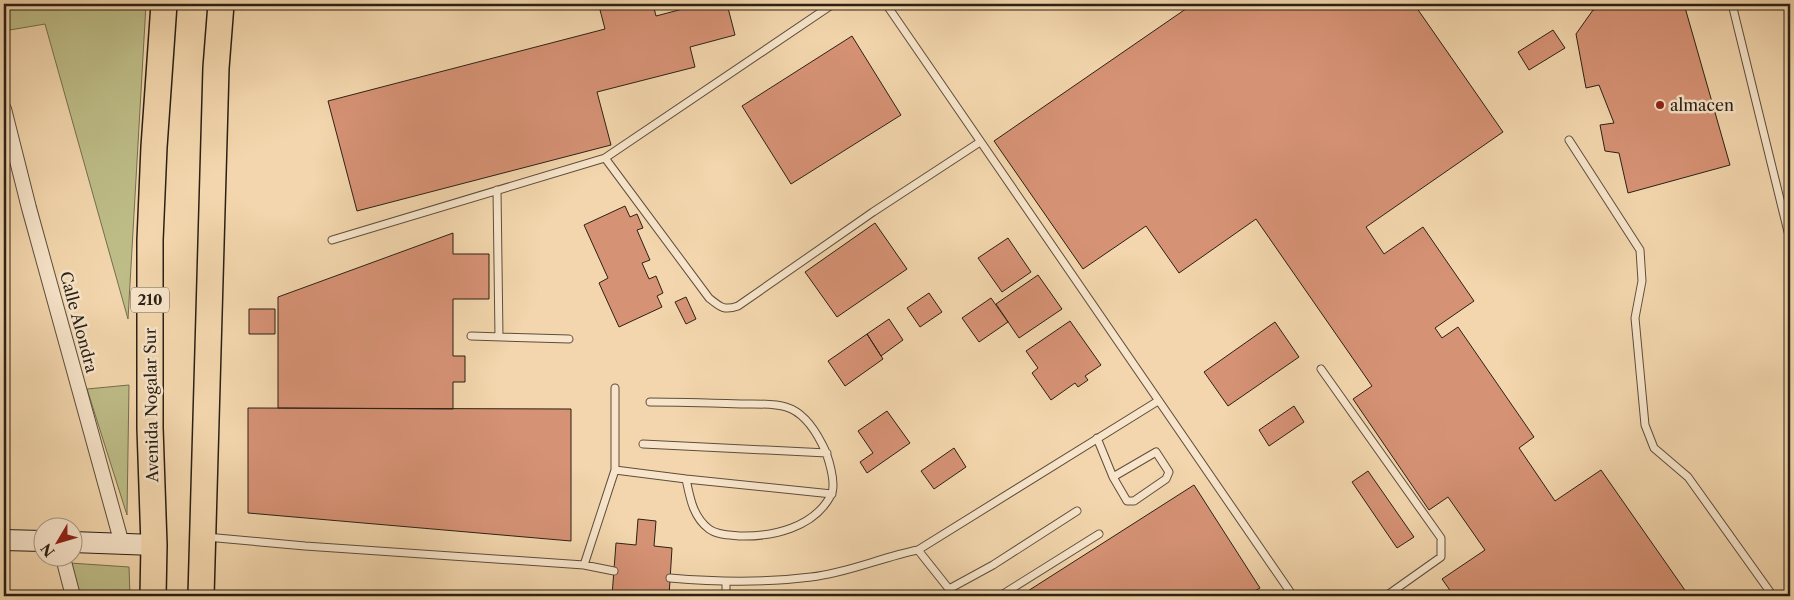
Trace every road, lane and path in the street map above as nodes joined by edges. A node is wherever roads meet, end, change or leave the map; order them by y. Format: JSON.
{"nodes":[{"id":1,"x":164,"y":4,"type":"edge"},
{"id":2,"x":221,"y":4,"type":"edge"},
{"id":3,"x":833,"y":4,"type":"edge"},
{"id":4,"x":886,"y":4,"type":"edge"},
{"id":5,"x":1732,"y":4,"type":"edge"},
{"id":6,"x":4,"y":109,"type":"edge"},
{"id":7,"x":1569,"y":140,"type":"dead end"},
{"id":8,"x":980,"y":142,"type":"junction"},
{"id":9,"x":605,"y":158,"type":"junction"},
{"id":10,"x":497,"y":190,"type":"junction"},
{"id":11,"x":332,"y":240,"type":"dead end"},
{"id":12,"x":1790,"y":240,"type":"edge"},
{"id":13,"x":471,"y":336,"type":"dead end"},
{"id":14,"x":499,"y":337,"type":"junction"},
{"id":15,"x":569,"y":339,"type":"dead end"},
{"id":16,"x":1321,"y":369,"type":"dead end"},
{"id":17,"x":615,"y":388,"type":"dead end"},
{"id":18,"x":1158,"y":401,"type":"junction"},
{"id":19,"x":650,"y":402,"type":"dead end"},
{"id":20,"x":1097,"y":438,"type":"junction"},
{"id":21,"x":643,"y":444,"type":"dead end"},
{"id":22,"x":827,"y":454,"type":"junction"},
{"id":23,"x":615,"y":470,"type":"junction"},
{"id":24,"x":1113,"y":477,"type":"junction"},
{"id":25,"x":686,"y":479,"type":"junction"},
{"id":26,"x":832,"y":494,"type":"junction"},
{"id":27,"x":1077,"y":511,"type":"dead end"},
{"id":28,"x":1099,"y":534,"type":"dead end"},
{"id":29,"x":202,"y":537,"type":"junction"},
{"id":30,"x":4,"y":540,"type":"edge"},
{"id":31,"x":32,"y":541,"type":"edge"},
{"id":32,"x":82,"y":542,"type":"edge"},
{"id":33,"x":122,"y":544,"type":"junction"},
{"id":34,"x":154,"y":545,"type":"junction"},
{"id":35,"x":918,"y":550,"type":"junction"},
{"id":36,"x":584,"y":565,"type":"junction"},
{"id":37,"x":66,"y":568,"type":"edge"},
{"id":38,"x":614,"y":571,"type":"dead end"},
{"id":39,"x":670,"y":578,"type":"dead end"},
{"id":40,"x":726,"y":582,"type":"junction"},
{"id":41,"x":951,"y":593,"type":"edge"},
{"id":42,"x":73,"y":596,"type":"edge"},
{"id":43,"x":153,"y":596,"type":"edge"},
{"id":44,"x":201,"y":596,"type":"edge"},
{"id":45,"x":726,"y":596,"type":"edge"},
{"id":46,"x":1000,"y":596,"type":"edge"},
{"id":47,"x":1292,"y":596,"type":"edge"},
{"id":48,"x":1386,"y":596,"type":"edge"},
{"id":49,"x":1774,"y":596,"type":"edge"}],
"edges":[{"from":1,"to":34,"type":"highway","name":"Avenida Nogalar Sur","number":"210"},
{"from":2,"to":29,"type":"highway"},
{"from":3,"to":9,"type":"lane"},
{"from":4,"to":8,"type":"lane"},
{"from":5,"to":12,"type":"lane"},
{"from":6,"to":33,"type":"street","name":"Calle Alondra"},
{"from":7,"to":49,"type":"lane"},
{"from":8,"to":9,"type":"lane"},
{"from":8,"to":18,"type":"lane"},
{"from":9,"to":10,"type":"lane"},
{"from":10,"to":11,"type":"lane"},
{"from":10,"to":14,"type":"lane"},
{"from":13,"to":14,"type":"lane"},
{"from":14,"to":15,"type":"lane"},
{"from":16,"to":48,"type":"lane"},
{"from":17,"to":23,"type":"lane"},
{"from":18,"to":20,"type":"lane"},
{"from":18,"to":47,"type":"lane"},
{"from":19,"to":22,"type":"lane"},
{"from":20,"to":24,"type":"lane"},
{"from":20,"to":35,"type":"lane"},
{"from":21,"to":22,"type":"lane"},
{"from":22,"to":26,"type":"lane"},
{"from":23,"to":25,"type":"lane"},
{"from":23,"to":36,"type":"lane"},
{"from":24,"to":24,"type":"lane"},
{"from":25,"to":26,"type":"lane"},
{"from":25,"to":26,"type":"lane"},
{"from":27,"to":41,"type":"lane"},
{"from":28,"to":46,"type":"lane"},
{"from":29,"to":36,"type":"lane"},
{"from":29,"to":44,"type":"highway"},
{"from":30,"to":31,"type":"street"},
{"from":32,"to":33,"type":"street"},
{"from":33,"to":34,"type":"street"},
{"from":34,"to":43,"type":"highway","name":"Avenida Nogalar Sur","number":"210"},
{"from":35,"to":40,"type":"lane"},
{"from":35,"to":41,"type":"lane"},
{"from":36,"to":38,"type":"lane"},
{"from":37,"to":42,"type":"street"},
{"from":39,"to":40,"type":"lane"},
{"from":40,"to":45,"type":"lane"}]}
